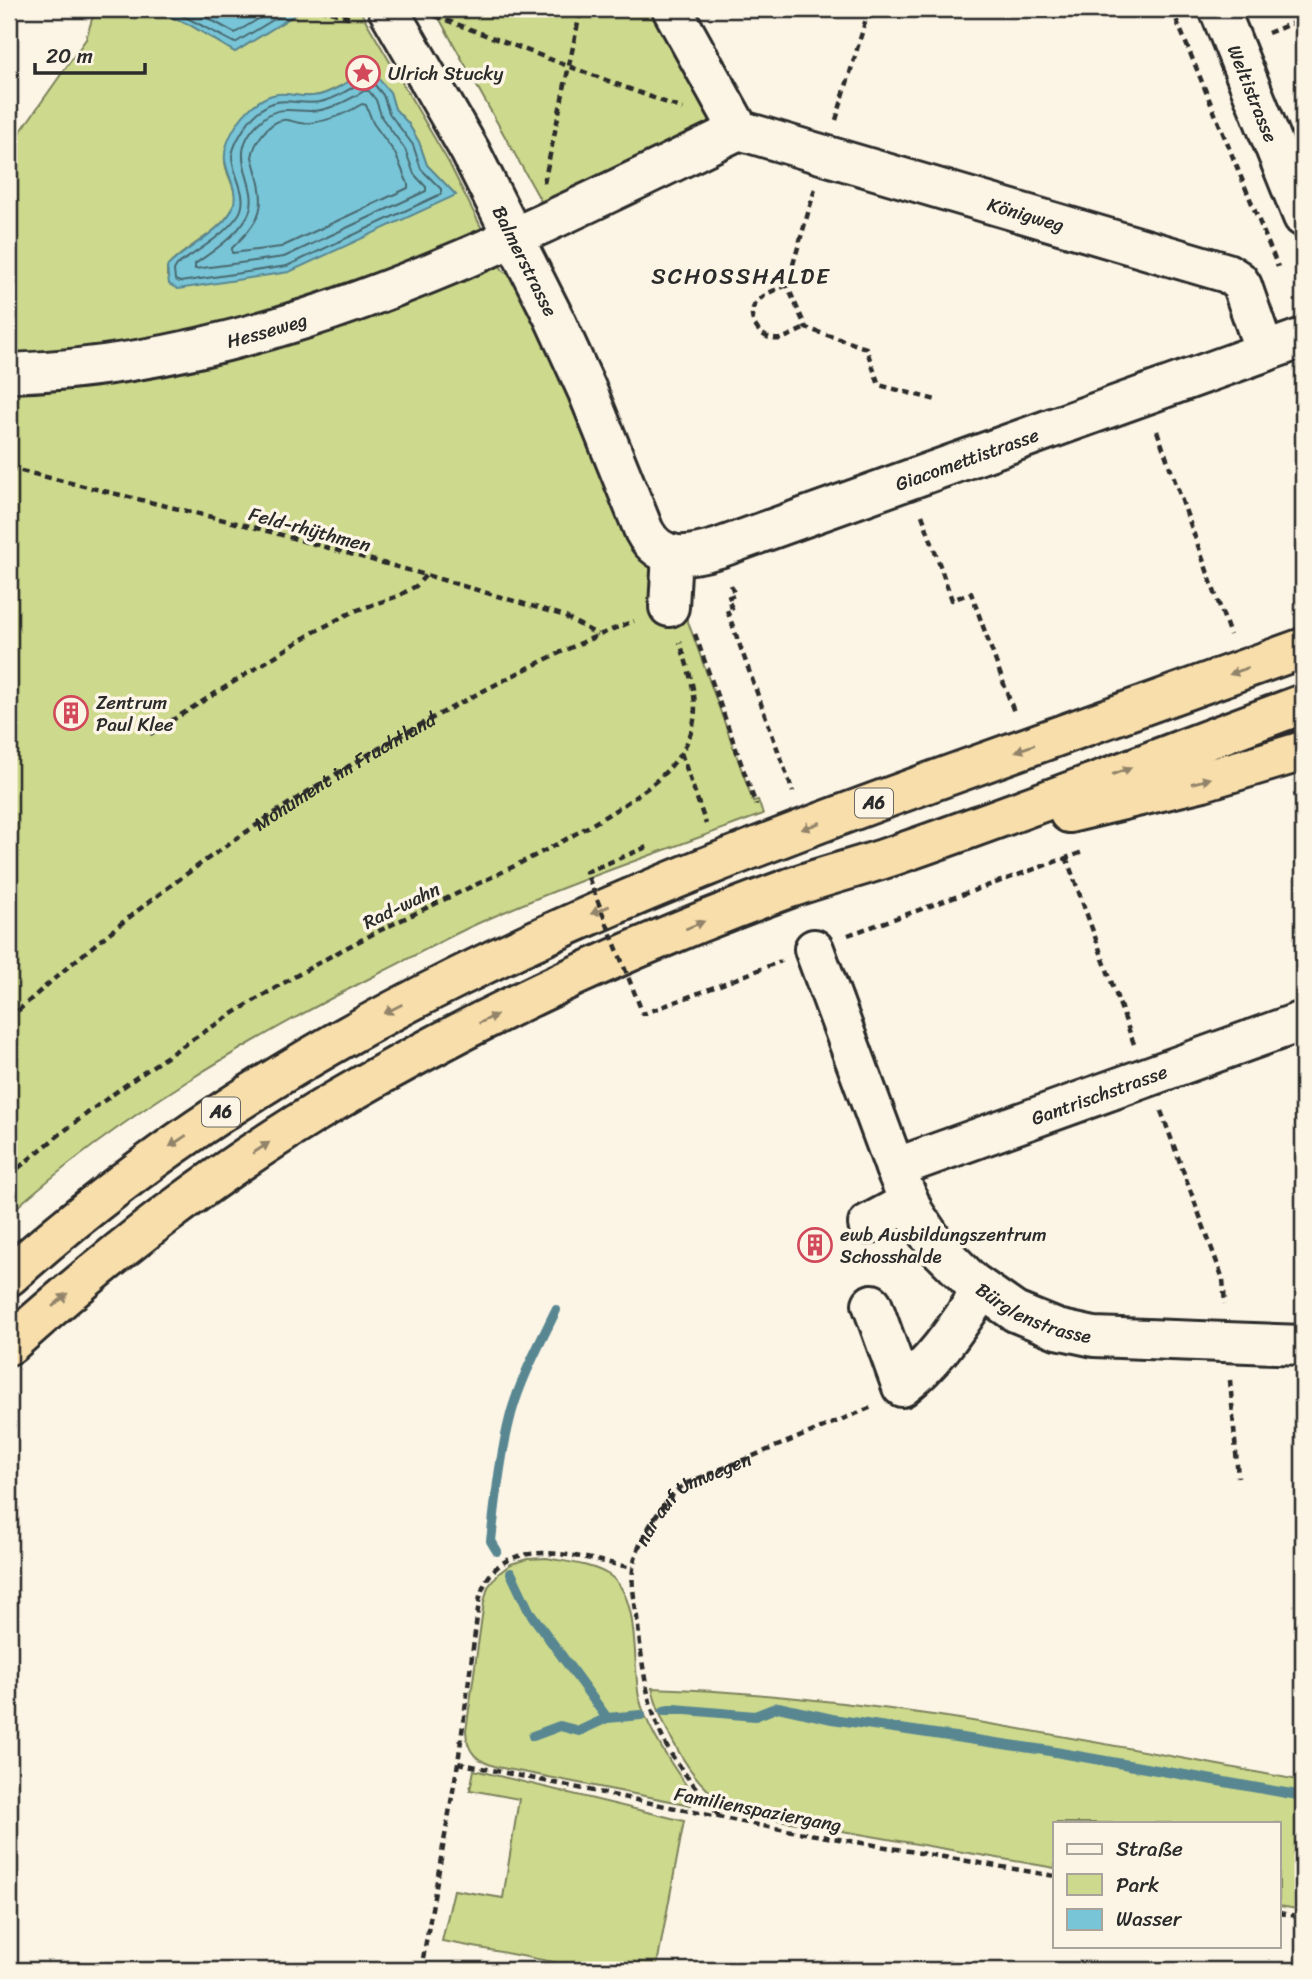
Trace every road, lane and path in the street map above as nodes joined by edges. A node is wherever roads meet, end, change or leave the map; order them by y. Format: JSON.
{"nodes":[{"id":1,"x":319,"y":9,"type":"edge"},
{"id":2,"x":581,"y":9,"type":"edge"},
{"id":3,"x":672,"y":9,"type":"edge"},
{"id":4,"x":877,"y":9,"type":"edge"},
{"id":5,"x":1172,"y":9,"type":"edge"},
{"id":6,"x":1219,"y":9,"type":"edge"},
{"id":7,"x":405,"y":12,"type":"edge"},
{"id":8,"x":333,"y":13,"type":"dead end"},
{"id":9,"x":1303,"y":19,"type":"edge"},
{"id":10,"x":1256,"y":37,"type":"dead end"},
{"id":11,"x":568,"y":66,"type":"junction"},
{"id":12,"x":739,"y":130,"type":"junction"},
{"id":13,"x":825,"y":156,"type":"junction"},
{"id":14,"x":542,"y":195,"type":"dead end"},
{"id":15,"x":1303,"y":218,"type":"edge"},
{"id":16,"x":514,"y":238,"type":"junction"},
{"id":17,"x":1280,"y":271,"type":"dead end"},
{"id":18,"x":787,"y":285,"type":"junction"},
{"id":19,"x":806,"y":328,"type":"junction"},
{"id":20,"x":1303,"y":338,"type":"edge"},
{"id":21,"x":1265,"y":352,"type":"junction"},
{"id":22,"x":9,"y":373,"type":"edge"},
{"id":23,"x":936,"y":400,"type":"dead end"},
{"id":24,"x":1158,"y":436,"type":"dead end"},
{"id":25,"x":9,"y":468,"type":"edge"},
{"id":26,"x":922,"y":515,"type":"dead end"},
{"id":27,"x":671,"y":554,"type":"junction"},
{"id":28,"x":426,"y":575,"type":"junction"},
{"id":29,"x":733,"y":588,"type":"dead end"},
{"id":30,"x":681,"y":617,"type":"junction"},
{"id":31,"x":598,"y":635,"type":"junction"},
{"id":32,"x":1230,"y":636,"type":"dead end"},
{"id":33,"x":1303,"y":648,"type":"edge"},
{"id":34,"x":1303,"y":704,"type":"edge"},
{"id":35,"x":1015,"y":712,"type":"dead end"},
{"id":36,"x":150,"y":734,"type":"dead end"},
{"id":37,"x":1303,"y":751,"type":"edge"},
{"id":38,"x":681,"y":753,"type":"junction"},
{"id":39,"x":793,"y":792,"type":"dead end"},
{"id":40,"x":1294,"y":792,"type":"dead end"},
{"id":41,"x":745,"y":810,"type":"dead end"},
{"id":42,"x":719,"y":819,"type":"dead end"},
{"id":43,"x":1303,"y":819,"type":"edge"},
{"id":44,"x":706,"y":824,"type":"junction"},
{"id":45,"x":694,"y":829,"type":"dead end"},
{"id":46,"x":659,"y":842,"type":"dead end"},
{"id":47,"x":1092,"y":849,"type":"dead end"},
{"id":48,"x":897,"y":855,"type":"junction"},
{"id":49,"x":1066,"y":857,"type":"junction"},
{"id":50,"x":1080,"y":897,"type":"dead end"},
{"id":51,"x":814,"y":949,"type":"junction"},
{"id":52,"x":9,"y":1019,"type":"edge"},
{"id":53,"x":1303,"y":1021,"type":"edge"},
{"id":54,"x":9,"y":1176,"type":"edge"},
{"id":55,"x":902,"y":1185,"type":"junction"},
{"id":56,"x":868,"y":1224,"type":"dead end"},
{"id":57,"x":9,"y":1276,"type":"edge"},
{"id":58,"x":982,"y":1290,"type":"junction"},
{"id":59,"x":872,"y":1304,"type":"dead end"},
{"id":60,"x":1227,"y":1343,"type":"junction"},
{"id":61,"x":9,"y":1345,"type":"edge"},
{"id":62,"x":1303,"y":1345,"type":"edge"},
{"id":63,"x":902,"y":1387,"type":"junction"},
{"id":64,"x":1238,"y":1477,"type":"dead end"},
{"id":65,"x":632,"y":1568,"type":"junction"},
{"id":66,"x":458,"y":1763,"type":"junction"},
{"id":67,"x":719,"y":1816,"type":"junction"},
{"id":68,"x":1053,"y":1876,"type":"edge"},
{"id":69,"x":1280,"y":1913,"type":"edge"},
{"id":70,"x":1303,"y":1917,"type":"edge"},
{"id":71,"x":421,"y":1970,"type":"edge"}],
"edges":[{"from":1,"to":8,"type":"path"},
{"from":2,"to":11,"type":"path"},
{"from":3,"to":12,"type":"street"},
{"from":4,"to":13,"type":"path"},
{"from":5,"to":17,"type":"path"},
{"from":6,"to":15,"type":"street","name":"Weltistrasse"},
{"from":7,"to":11,"type":"path"},
{"from":7,"to":16,"type":"street","name":"Balmerstrasse"},
{"from":9,"to":10,"type":"path"},
{"from":11,"to":12,"type":"path"},
{"from":11,"to":14,"type":"path"},
{"from":12,"to":13,"type":"street","name":"Königweg"},
{"from":12,"to":16,"type":"street","name":"Hesseweg"},
{"from":13,"to":18,"type":"path"},
{"from":13,"to":21,"type":"street","name":"Königweg"},
{"from":16,"to":22,"type":"street","name":"Hesseweg"},
{"from":16,"to":27,"type":"street","name":"Balmerstrasse"},
{"from":18,"to":19,"type":"path"},
{"from":18,"to":19,"type":"path"},
{"from":19,"to":23,"type":"path"},
{"from":20,"to":21,"type":"street","name":"Giacomettistrasse"},
{"from":21,"to":27,"type":"street","name":"Giacomettistrasse"},
{"from":24,"to":32,"type":"path"},
{"from":25,"to":28,"type":"path","name":"Feld-rhÿthmen"},
{"from":26,"to":35,"type":"path"},
{"from":27,"to":30,"type":"street"},
{"from":28,"to":31,"type":"path","name":"Feld-rhÿthmen"},
{"from":28,"to":36,"type":"path"},
{"from":29,"to":39,"type":"path"},
{"from":30,"to":31,"type":"path","name":"Monument im Fruchtland"},
{"from":30,"to":38,"type":"path","name":"Rad-wahn"},
{"from":30,"to":41,"type":"path"},
{"from":31,"to":52,"type":"path","name":"Monument im Fruchtland"},
{"from":33,"to":57,"type":"highway","number":"A6","one_way":true},
{"from":48,"to":34,"type":"highway","one_way":true},
{"from":48,"to":37,"type":"highway","one_way":true},
{"from":38,"to":44,"type":"path"},
{"from":38,"to":54,"type":"path","name":"Rad-wahn"},
{"from":40,"to":43,"type":"path"},
{"from":42,"to":44,"type":"path"},
{"from":44,"to":45,"type":"path"},
{"from":46,"to":51,"type":"path","bridge":true},
{"from":47,"to":49,"type":"path"},
{"from":61,"to":48,"type":"highway","one_way":true},
{"from":49,"to":50,"type":"path"},
{"from":49,"to":51,"type":"path"},
{"from":51,"to":55,"type":"street","name":"Bürglenstrasse"},
{"from":53,"to":55,"type":"street","name":"Gantrischstrasse"},
{"from":55,"to":56,"type":"street","name":"Gantrischstrasse"},
{"from":55,"to":58,"type":"street","name":"Bürglenstrasse"},
{"from":58,"to":60,"type":"street","name":"Bürglenstrasse"},
{"from":58,"to":63,"type":"street"},
{"from":59,"to":63,"type":"street"},
{"from":60,"to":62,"type":"street","name":"Bürglenstrasse"},
{"from":60,"to":64,"type":"path"},
{"from":63,"to":65,"type":"path","name":"nur auf Umwegen"},
{"from":65,"to":66,"type":"path"},
{"from":65,"to":67,"type":"path","name":"nur auf Umwegen"},
{"from":66,"to":67,"type":"path","name":"Familienspaziergang"},
{"from":66,"to":71,"type":"path"},
{"from":67,"to":68,"type":"path","name":"Familienspaziergang"},
{"from":69,"to":70,"type":"path"}]}
